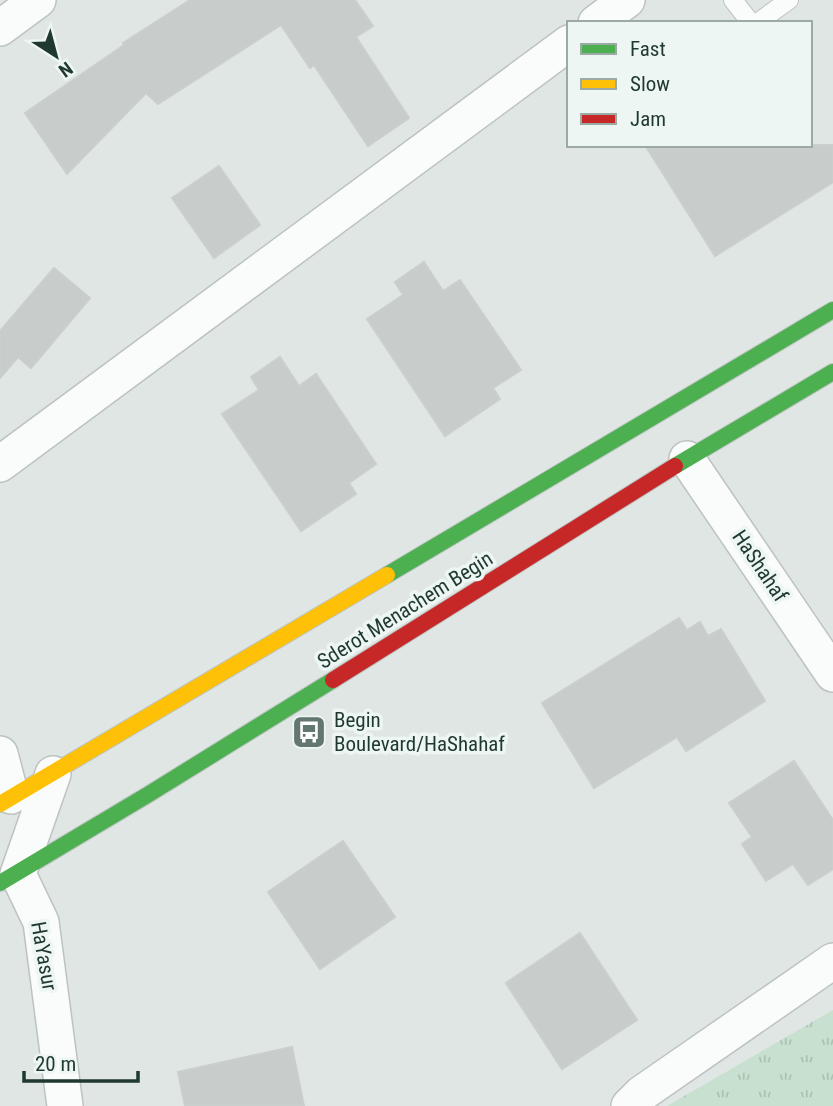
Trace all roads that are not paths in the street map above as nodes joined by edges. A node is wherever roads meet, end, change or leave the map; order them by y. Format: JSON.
{"nodes":[{"id":1,"x":38,"y":0,"type":"edge"},
{"id":2,"x":626,"y":0,"type":"edge"},
{"id":3,"x":733,"y":0,"type":"edge"},
{"id":4,"x":789,"y":0,"type":"edge"},
{"id":5,"x":599,"y":21,"type":"edge"},
{"id":6,"x":749,"y":21,"type":"edge"},
{"id":7,"x":760,"y":21,"type":"edge"},
{"id":8,"x":0,"y":28,"type":"edge"},
{"id":9,"x":567,"y":44,"type":"edge"},
{"id":10,"x":833,"y":310,"type":"edge"},
{"id":11,"x":833,"y":372,"type":"edge"},
{"id":12,"x":687,"y":459,"type":"junction"},
{"id":13,"x":0,"y":464,"type":"edge"},
{"id":14,"x":833,"y":674,"type":"edge"},
{"id":15,"x":0,"y":754,"type":"edge"},
{"id":16,"x":54,"y":774,"type":"junction"},
{"id":17,"x":5,"y":800,"type":"edge"},
{"id":18,"x":9,"y":878,"type":"edge"},
{"id":19,"x":833,"y":961,"type":"edge"},
{"id":20,"x":65,"y":1106,"type":"edge"},
{"id":21,"x":629,"y":1106,"type":"edge"}],
"edges":[{"from":1,"to":8,"type":"street"},
{"from":2,"to":5,"type":"street"},
{"from":3,"to":6,"type":"lane"},
{"from":4,"to":7,"type":"lane"},
{"from":9,"to":13,"type":"street"},
{"from":10,"to":16,"type":"street","name":"Sderot Menachem Begin"},
{"from":11,"to":12,"type":"street","name":"Sderot Menachem Begin"},
{"from":12,"to":14,"type":"street","name":"HaShahaf"},
{"from":12,"to":18,"type":"street","name":"Sderot Menachem Begin"},
{"from":15,"to":17,"type":"street"},
{"from":16,"to":17,"type":"street","name":"Sderot Menachem Begin"},
{"from":16,"to":18,"type":"street"},
{"from":18,"to":20,"type":"street","name":"HaYasur"},
{"from":19,"to":21,"type":"street"}]}
